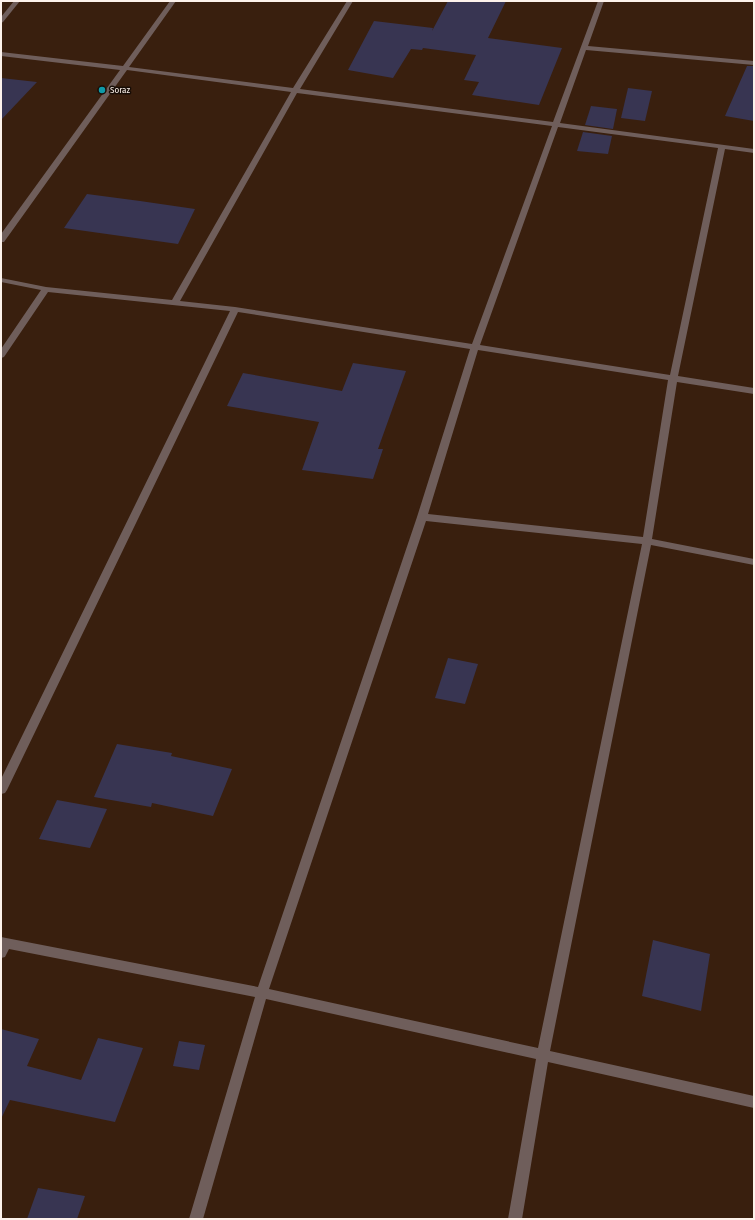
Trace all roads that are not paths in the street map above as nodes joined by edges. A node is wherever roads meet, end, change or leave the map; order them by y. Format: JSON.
{"nodes":[{"id":1,"x":18,"y":1,"type":"edge"},
{"id":2,"x":172,"y":1,"type":"edge"},
{"id":3,"x":350,"y":1,"type":"edge"},
{"id":4,"x":601,"y":1,"type":"edge"},
{"id":5,"x":1,"y":21,"type":"edge"},
{"id":6,"x":584,"y":48,"type":"junction"},
{"id":7,"x":1,"y":54,"type":"edge"},
{"id":8,"x":754,"y":63,"type":"edge"},
{"id":9,"x":124,"y":68,"type":"junction"},
{"id":10,"x":295,"y":91,"type":"junction"},
{"id":11,"x":557,"y":126,"type":"junction"},
{"id":12,"x":722,"y":147,"type":"junction"},
{"id":13,"x":754,"y":151,"type":"edge"},
{"id":14,"x":1,"y":240,"type":"edge"},
{"id":15,"x":1,"y":280,"type":"edge"},
{"id":16,"x":46,"y":289,"type":"junction"},
{"id":17,"x":174,"y":302,"type":"junction"},
{"id":18,"x":236,"y":309,"type":"junction"},
{"id":19,"x":475,"y":346,"type":"junction"},
{"id":20,"x":1,"y":354,"type":"edge"},
{"id":21,"x":673,"y":379,"type":"junction"},
{"id":22,"x":754,"y":391,"type":"edge"},
{"id":23,"x":422,"y":517,"type":"junction"},
{"id":24,"x":647,"y":541,"type":"junction"},
{"id":25,"x":754,"y":562,"type":"edge"},
{"id":26,"x":1,"y":790,"type":"edge"},
{"id":27,"x":3,"y":946,"type":"edge"},
{"id":28,"x":262,"y":993,"type":"junction"},
{"id":29,"x":543,"y":1056,"type":"junction"},
{"id":30,"x":754,"y":1102,"type":"edge"},
{"id":31,"x":196,"y":1219,"type":"edge"},
{"id":32,"x":515,"y":1219,"type":"edge"}],
"edges":[{"from":1,"to":5,"type":"street"},
{"from":2,"to":9,"type":"street"},
{"from":3,"to":10,"type":"street"},
{"from":4,"to":6,"type":"street"},
{"from":6,"to":8,"type":"street"},
{"from":6,"to":11,"type":"street"},
{"from":7,"to":9,"type":"street"},
{"from":9,"to":10,"type":"street"},
{"from":9,"to":14,"type":"street"},
{"from":10,"to":11,"type":"street"},
{"from":10,"to":17,"type":"street"},
{"from":11,"to":12,"type":"street"},
{"from":11,"to":19,"type":"street"},
{"from":12,"to":13,"type":"street"},
{"from":12,"to":21,"type":"street"},
{"from":15,"to":16,"type":"street"},
{"from":16,"to":17,"type":"street"},
{"from":16,"to":20,"type":"street"},
{"from":17,"to":18,"type":"street"},
{"from":18,"to":19,"type":"street"},
{"from":18,"to":26,"type":"street"},
{"from":19,"to":21,"type":"street"},
{"from":19,"to":23,"type":"street"},
{"from":21,"to":22,"type":"street"},
{"from":21,"to":24,"type":"street"},
{"from":23,"to":24,"type":"street"},
{"from":23,"to":28,"type":"street"},
{"from":24,"to":25,"type":"street"},
{"from":24,"to":29,"type":"street"},
{"from":27,"to":28,"type":"street"},
{"from":28,"to":29,"type":"street"},
{"from":28,"to":31,"type":"street"},
{"from":29,"to":30,"type":"street"},
{"from":29,"to":32,"type":"street"}]}
